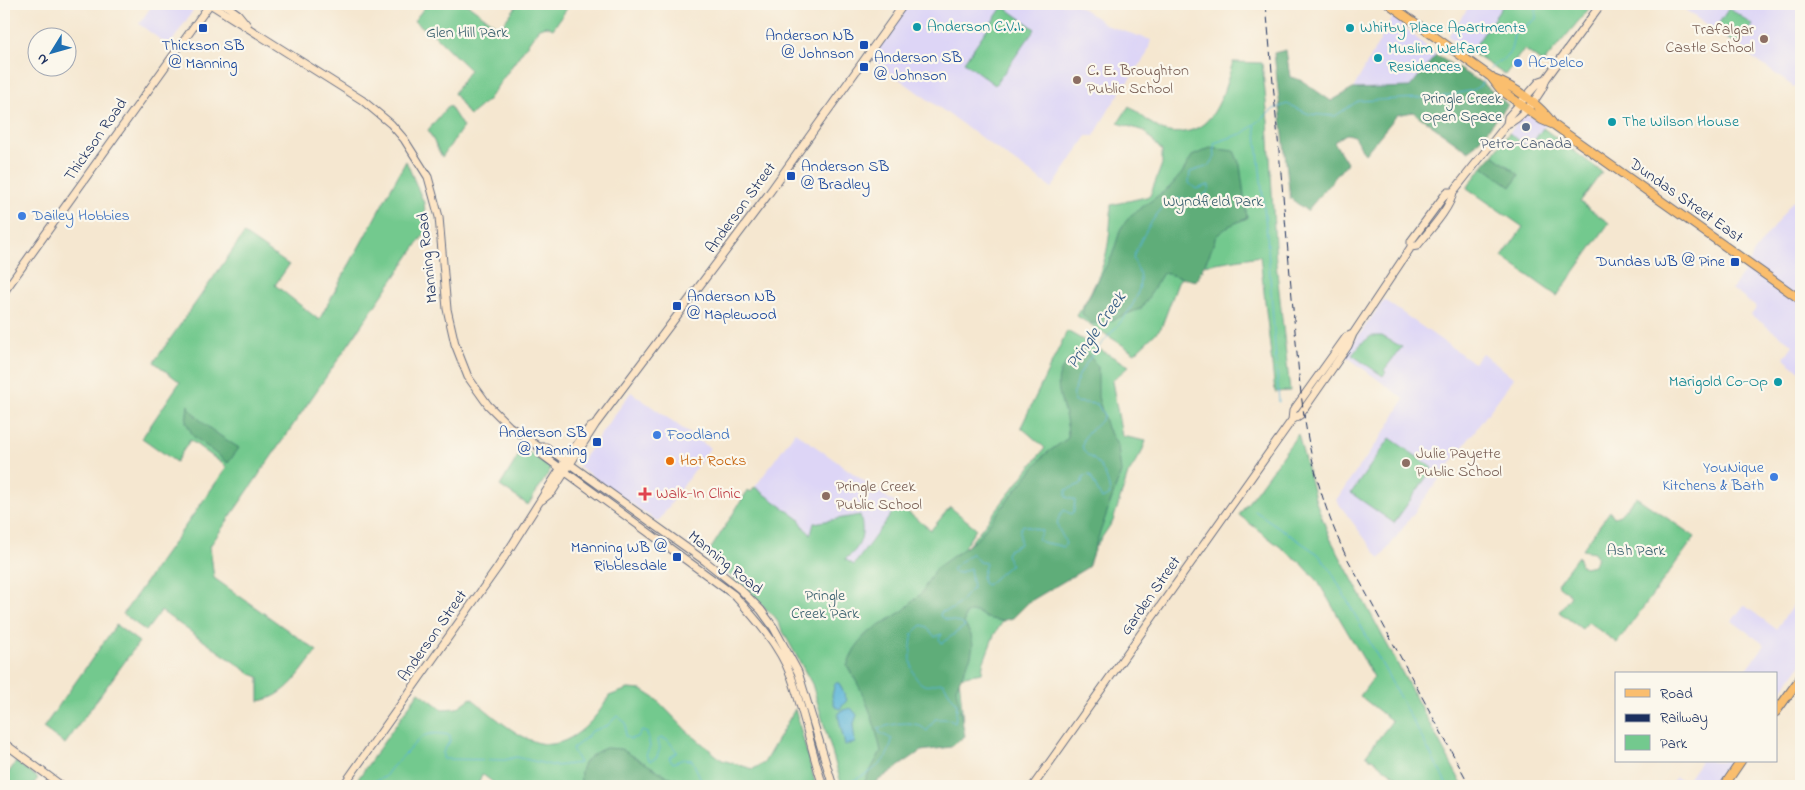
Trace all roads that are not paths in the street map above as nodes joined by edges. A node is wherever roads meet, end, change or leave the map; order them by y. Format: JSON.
{"nodes":[{"id":1,"x":210,"y":4,"type":"edge"},
{"id":2,"x":224,"y":4,"type":"edge"},
{"id":3,"x":904,"y":4,"type":"edge"},
{"id":4,"x":1389,"y":4,"type":"edge"},
{"id":5,"x":1601,"y":4,"type":"edge"},
{"id":6,"x":251,"y":29,"type":"junction"},
{"id":7,"x":1526,"y":103,"type":"junction"},
{"id":8,"x":4,"y":292,"type":"edge"},
{"id":9,"x":1801,"y":300,"type":"edge"},
{"id":10,"x":1353,"y":334,"type":"junction"},
{"id":11,"x":1337,"y":350,"type":"junction"},
{"id":12,"x":1337,"y":362,"type":"junction"},
{"id":13,"x":1292,"y":420,"type":"junction"},
{"id":14,"x":539,"y":447,"type":"junction"},
{"id":15,"x":568,"y":463,"type":"junction"},
{"id":16,"x":563,"y":470,"type":"junction"},
{"id":17,"x":1801,"y":677,"type":"edge"},
{"id":18,"x":1778,"y":709,"type":"edge"},
{"id":19,"x":4,"y":743,"type":"edge"},
{"id":20,"x":1740,"y":762,"type":"edge"},
{"id":21,"x":62,"y":786,"type":"edge"},
{"id":22,"x":343,"y":786,"type":"edge"},
{"id":23,"x":823,"y":786,"type":"edge"},
{"id":24,"x":833,"y":786,"type":"edge"},
{"id":25,"x":1033,"y":786,"type":"edge"},
{"id":26,"x":1724,"y":786,"type":"edge"}],
"edges":[{"from":1,"to":6,"type":"main road","name":"Manning Road"},
{"from":1,"to":8,"type":"main road","name":"Thickson Road"},
{"from":2,"to":6,"type":"main road","name":"Manning Road"},
{"from":3,"to":15,"type":"main road","name":"Anderson Street"},
{"from":4,"to":7,"type":"main road","name":"Dundas Street East"},
{"from":5,"to":7,"type":"main road","name":"Garden Street"},
{"from":6,"to":14,"type":"main road","name":"Manning Road"},
{"from":7,"to":9,"type":"main road","name":"Dundas Street East"},
{"from":7,"to":10,"type":"main road","name":"Garden Street"},
{"from":10,"to":11,"type":"main road","name":"Garden Street"},
{"from":10,"to":12,"type":"main road","name":"Garden Street"},
{"from":11,"to":12,"type":"main road"},
{"from":11,"to":13,"type":"main road","name":"Garden Street"},
{"from":12,"to":13,"type":"main road","name":"Garden Street"},
{"from":13,"to":25,"type":"main road","name":"Garden Street"},
{"from":14,"to":15,"type":"main road","name":"Manning Road"},
{"from":14,"to":16,"type":"main road","name":"Manning Road"},
{"from":15,"to":16,"type":"main road","name":"Anderson Street"},
{"from":15,"to":24,"type":"main road","name":"Manning Road"},
{"from":16,"to":22,"type":"main road","name":"Anderson Street"},
{"from":16,"to":23,"type":"main road","name":"Manning Road"},
{"from":17,"to":18,"type":"main road"},
{"from":19,"to":21,"type":"main road"},
{"from":20,"to":26,"type":"main road"}]}
